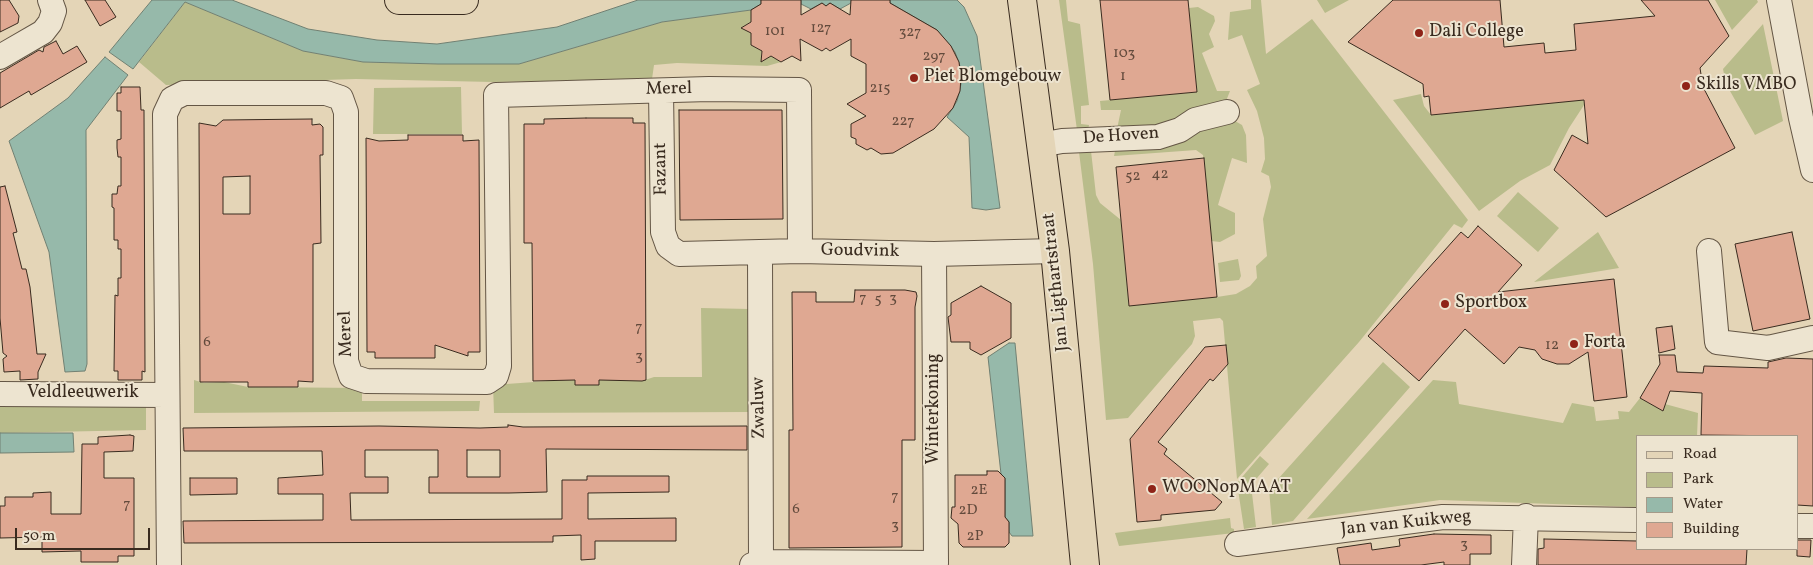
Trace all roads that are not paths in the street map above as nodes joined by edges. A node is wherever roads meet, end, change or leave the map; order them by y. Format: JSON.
{"nodes":[{"id":1,"x":50,"y":0,"type":"edge"},
{"id":2,"x":398,"y":0,"type":"edge"},
{"id":3,"x":464,"y":0,"type":"edge"},
{"id":4,"x":1022,"y":0,"type":"edge"},
{"id":5,"x":1779,"y":0,"type":"edge"},
{"id":6,"x":0,"y":57,"type":"edge"},
{"id":7,"x":661,"y":91,"type":"junction"},
{"id":8,"x":1227,"y":112,"type":"dead end"},
{"id":9,"x":1807,"y":116,"type":"edge"},
{"id":10,"x":1040,"y":145,"type":"junction"},
{"id":11,"x":1813,"y":170,"type":"edge"},
{"id":12,"x":668,"y":246,"type":"joint"},
{"id":13,"x":800,"y":251,"type":"junction"},
{"id":14,"x":1055,"y":251,"type":"junction"},
{"id":15,"x":1710,"y":251,"type":"dead end"},
{"id":16,"x":760,"y":254,"type":"junction"},
{"id":17,"x":934,"y":254,"type":"junction"},
{"id":18,"x":1813,"y":338,"type":"edge"},
{"id":19,"x":0,"y":394,"type":"edge"},
{"id":20,"x":167,"y":394,"type":"junction"},
{"id":21,"x":1526,"y":516,"type":"junction"},
{"id":22,"x":1636,"y":520,"type":"edge"},
{"id":23,"x":1798,"y":526,"type":"edge"},
{"id":24,"x":1813,"y":526,"type":"edge"},
{"id":25,"x":1236,"y":544,"type":"dead end"},
{"id":26,"x":756,"y":564,"type":"edge"},
{"id":27,"x":169,"y":565,"type":"edge"},
{"id":28,"x":1085,"y":565,"type":"edge"},
{"id":29,"x":1524,"y":565,"type":"edge"}],
"edges":[{"from":1,"to":6,"type":"street"},
{"from":2,"to":3,"type":"main road"},
{"from":4,"to":10,"type":"main road","name":"Jan Ligthartstraat"},
{"from":5,"to":9,"type":"street"},
{"from":7,"to":12,"type":"street","name":"Fazant"},
{"from":7,"to":13,"type":"street","name":"Merel"},
{"from":7,"to":20,"type":"street","name":"Merel"},
{"from":8,"to":10,"type":"street","name":"De Hoven"},
{"from":9,"to":11,"type":"street"},
{"from":10,"to":14,"type":"main road","name":"Jan Ligthartstraat"},
{"from":12,"to":16,"type":"street","name":"Goudvink"},
{"from":13,"to":16,"type":"street","name":"Goudvink"},
{"from":13,"to":17,"type":"street","name":"Goudvink"},
{"from":14,"to":17,"type":"street","name":"Goudvink"},
{"from":14,"to":28,"type":"main road","name":"Jan Ligthartstraat"},
{"from":15,"to":18,"type":"street"},
{"from":16,"to":26,"type":"street","name":"Zwaluw"},
{"from":17,"to":26,"type":"street","name":"Winterkoning"},
{"from":19,"to":20,"type":"street","name":"Veldleeuwerik"},
{"from":20,"to":27,"type":"street","name":"Merel"},
{"from":21,"to":22,"type":"street","name":"Jan van Kuikweg"},
{"from":21,"to":25,"type":"street","name":"Jan van Kuikweg"},
{"from":21,"to":29,"type":"street"},
{"from":23,"to":24,"type":"street"}]}
